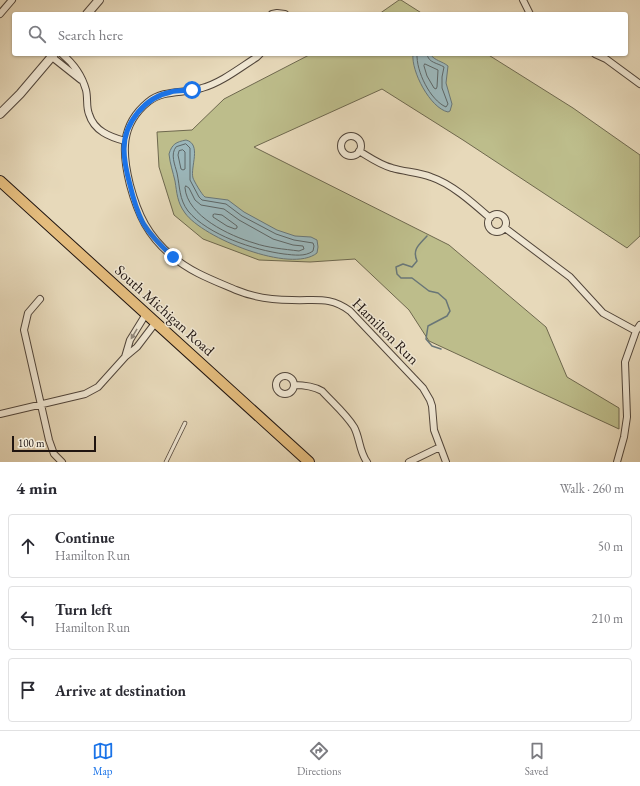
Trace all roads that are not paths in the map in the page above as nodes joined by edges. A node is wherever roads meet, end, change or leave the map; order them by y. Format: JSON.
{"nodes":[{"id":1,"x":12,"y":0,"type":"edge"},
{"id":2,"x":99,"y":0,"type":"edge"},
{"id":3,"x":522,"y":0,"type":"edge"},
{"id":4,"x":89,"y":12,"type":"edge"},
{"id":5,"x":529,"y":12,"type":"edge"},
{"id":6,"x":0,"y":14,"type":"edge"},
{"id":7,"x":52,"y":56,"type":"edge"},
{"id":8,"x":54,"y":56,"type":"edge"},
{"id":9,"x":64,"y":56,"type":"edge"},
{"id":10,"x":258,"y":56,"type":"edge"},
{"id":11,"x":599,"y":56,"type":"edge"},
{"id":12,"x":82,"y":81,"type":"junction"},
{"id":13,"x":640,"y":84,"type":"edge"},
{"id":14,"x":0,"y":114,"type":"edge"},
{"id":15,"x":125,"y":141,"type":"junction"},
{"id":16,"x":359,"y":151,"type":"dead end"},
{"id":17,"x":0,"y":181,"type":"edge"},
{"id":18,"x":490,"y":218,"type":"junction"},
{"id":19,"x":504,"y":228,"type":"junction"},
{"id":20,"x":40,"y":299,"type":"dead end"},
{"id":21,"x":146,"y":314,"type":"junction"},
{"id":22,"x":156,"y":322,"type":"junction"},
{"id":23,"x":640,"y":324,"type":"edge"},
{"id":24,"x":636,"y":331,"type":"junction"},
{"id":25,"x":125,"y":357,"type":"junction"},
{"id":26,"x":294,"y":385,"type":"dead end"},
{"id":27,"x":40,"y":405,"type":"junction"},
{"id":28,"x":0,"y":414,"type":"edge"},
{"id":29,"x":185,"y":423,"type":"dead end"},
{"id":30,"x":440,"y":446,"type":"junction"},
{"id":31,"x":62,"y":462,"type":"edge"},
{"id":32,"x":166,"y":462,"type":"edge"},
{"id":33,"x":309,"y":462,"type":"edge"},
{"id":34,"x":367,"y":462,"type":"edge"},
{"id":35,"x":409,"y":462,"type":"edge"},
{"id":36,"x":446,"y":462,"type":"edge"},
{"id":37,"x":617,"y":462,"type":"edge"}],
"edges":[{"from":1,"to":6,"type":"street"},
{"from":2,"to":4,"type":"street"},
{"from":3,"to":5,"type":"street"},
{"from":7,"to":14,"type":"street"},
{"from":8,"to":12,"type":"street"},
{"from":9,"to":12,"type":"street"},
{"from":10,"to":15,"type":"street","name":"Hamilton Run"},
{"from":11,"to":13,"type":"street"},
{"from":12,"to":15,"type":"street"},
{"from":15,"to":30,"type":"street","name":"Hamilton Run"},
{"from":16,"to":18,"type":"street"},
{"from":17,"to":21,"type":"main road","name":"South Michigan Road"},
{"from":18,"to":19,"type":"street"},
{"from":18,"to":19,"type":"street"},
{"from":19,"to":24,"type":"street"},
{"from":20,"to":27,"type":"street"},
{"from":21,"to":22,"type":"main road","name":"South Michigan Road"},
{"from":21,"to":25,"type":"street","one_way":true},
{"from":22,"to":25,"type":"street"},
{"from":22,"to":33,"type":"main road","name":"South Michigan Road"},
{"from":23,"to":24,"type":"street"},
{"from":24,"to":37,"type":"street"},
{"from":25,"to":27,"type":"street"},
{"from":26,"to":34,"type":"street"},
{"from":27,"to":28,"type":"street"},
{"from":27,"to":31,"type":"street"},
{"from":29,"to":32,"type":"lane"},
{"from":30,"to":35,"type":"street"},
{"from":30,"to":36,"type":"street","name":"Hamilton Run"}]}
